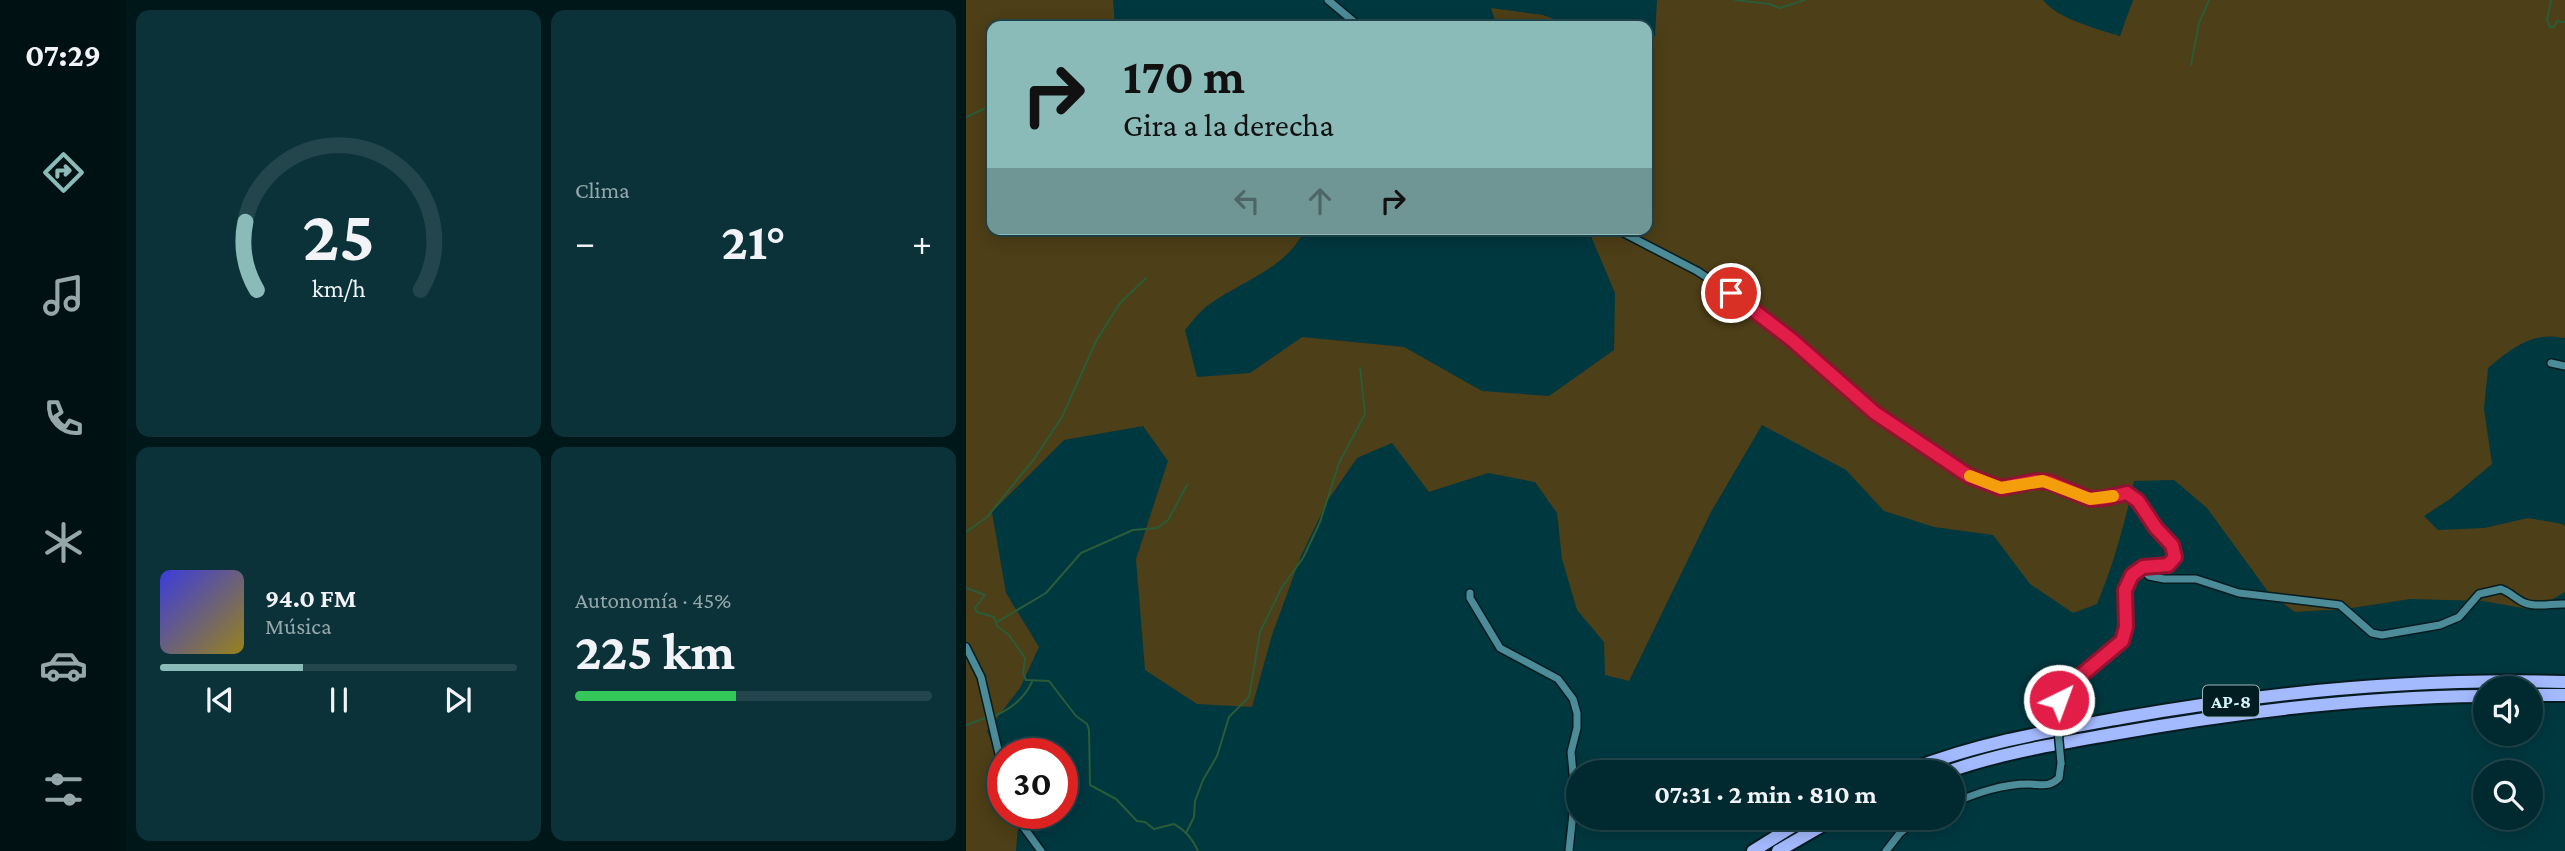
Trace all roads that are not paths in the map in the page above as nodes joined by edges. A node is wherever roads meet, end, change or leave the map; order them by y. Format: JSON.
{"nodes":[{"id":1,"x":1328,"y":0,"type":"edge"},
{"id":2,"x":1353,"y":21,"type":"edge"},
{"id":3,"x":1628,"y":235,"type":"edge"},
{"id":4,"x":2551,"y":363,"type":"dead end"},
{"id":5,"x":2565,"y":366,"type":"edge"},
{"id":6,"x":2140,"y":568,"type":"junction"},
{"id":7,"x":1470,"y":593,"type":"dead end"},
{"id":8,"x":2565,"y":604,"type":"edge"},
{"id":9,"x":966,"y":647,"type":"edge"},
{"id":10,"x":2565,"y":682,"type":"edge"},
{"id":11,"x":2543,"y":695,"type":"edge"},
{"id":12,"x":2565,"y":695,"type":"edge"},
{"id":13,"x":2473,"y":696,"type":"edge"},
{"id":14,"x":995,"y":738,"type":"edge"},
{"id":15,"x":1942,"y":760,"type":"edge"},
{"id":16,"x":1965,"y":767,"type":"edge"},
{"id":17,"x":1965,"y":799,"type":"edge"},
{"id":18,"x":1025,"y":829,"type":"edge"},
{"id":19,"x":1787,"y":830,"type":"edge"},
{"id":20,"x":1814,"y":830,"type":"edge"},
{"id":21,"x":1904,"y":830,"type":"edge"},
{"id":22,"x":1041,"y":851,"type":"edge"},
{"id":23,"x":1569,"y":851,"type":"edge"},
{"id":24,"x":1753,"y":851,"type":"edge"},
{"id":25,"x":1778,"y":851,"type":"edge"},
{"id":26,"x":1886,"y":851,"type":"edge"}],
"edges":[{"from":1,"to":2,"type":"street"},
{"from":3,"to":6,"type":"street"},
{"from":4,"to":5,"type":"street"},
{"from":6,"to":8,"type":"street"},
{"from":6,"to":17,"type":"street","bridge":true},
{"from":7,"to":23,"type":"street"},
{"from":9,"to":14,"type":"street"},
{"from":10,"to":15,"type":"highway","number":"AP-8"},
{"from":11,"to":12,"type":"highway"},
{"from":13,"to":16,"type":"highway","number":"AP-8"},
{"from":18,"to":22,"type":"street"},
{"from":19,"to":24,"type":"highway"},
{"from":20,"to":25,"type":"highway"},
{"from":21,"to":26,"type":"street"}]}
